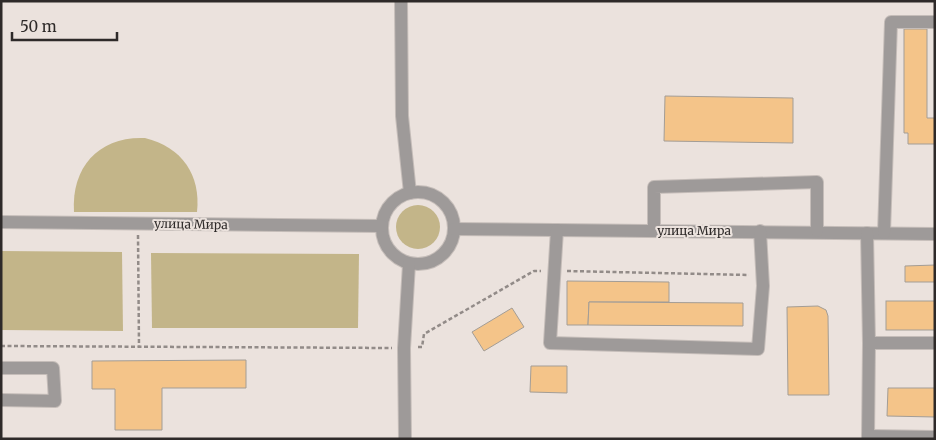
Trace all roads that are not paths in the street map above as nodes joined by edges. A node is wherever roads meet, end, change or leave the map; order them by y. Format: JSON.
{"nodes":[{"id":1,"x":401,"y":1,"type":"edge"},
{"id":2,"x":935,"y":22,"type":"edge"},
{"id":3,"x":410,"y":193,"type":"junction"},
{"id":4,"x":1,"y":222,"type":"edge"},
{"id":5,"x":382,"y":226,"type":"junction"},
{"id":6,"x":454,"y":229,"type":"junction"},
{"id":7,"x":557,"y":230,"type":"junction"},
{"id":8,"x":654,"y":230,"type":"junction"},
{"id":9,"x":760,"y":231,"type":"junction"},
{"id":10,"x":817,"y":231,"type":"junction"},
{"id":11,"x":867,"y":233,"type":"junction"},
{"id":12,"x":884,"y":233,"type":"junction"},
{"id":13,"x":935,"y":234,"type":"edge"},
{"id":14,"x":409,"y":264,"type":"junction"},
{"id":15,"x":869,"y":343,"type":"junction"},
{"id":16,"x":935,"y":343,"type":"edge"},
{"id":17,"x":1,"y":368,"type":"edge"},
{"id":18,"x":1,"y":400,"type":"edge"},
{"id":19,"x":935,"y":437,"type":"edge"},
{"id":20,"x":868,"y":438,"type":"edge"},
{"id":21,"x":405,"y":439,"type":"edge"}],
"edges":[{"from":1,"to":3,"type":"street"},
{"from":2,"to":12,"type":"street"},
{"from":3,"to":5,"type":"street"},
{"from":3,"to":6,"type":"street"},
{"from":4,"to":5,"type":"street","name":"улица Мира"},
{"from":5,"to":14,"type":"street"},
{"from":6,"to":7,"type":"street","name":"улица Мира"},
{"from":6,"to":14,"type":"street"},
{"from":7,"to":8,"type":"street","name":"улица Мира"},
{"from":7,"to":9,"type":"street"},
{"from":8,"to":9,"type":"street","name":"улица Мира"},
{"from":8,"to":10,"type":"street"},
{"from":9,"to":10,"type":"street","name":"улица Мира"},
{"from":10,"to":11,"type":"street","name":"улица Мира"},
{"from":11,"to":12,"type":"street","name":"улица Мира"},
{"from":11,"to":15,"type":"street"},
{"from":12,"to":13,"type":"street","name":"улица Мира"},
{"from":14,"to":21,"type":"street"},
{"from":15,"to":16,"type":"street"},
{"from":15,"to":20,"type":"street"},
{"from":17,"to":18,"type":"street"},
{"from":19,"to":20,"type":"street"}]}
